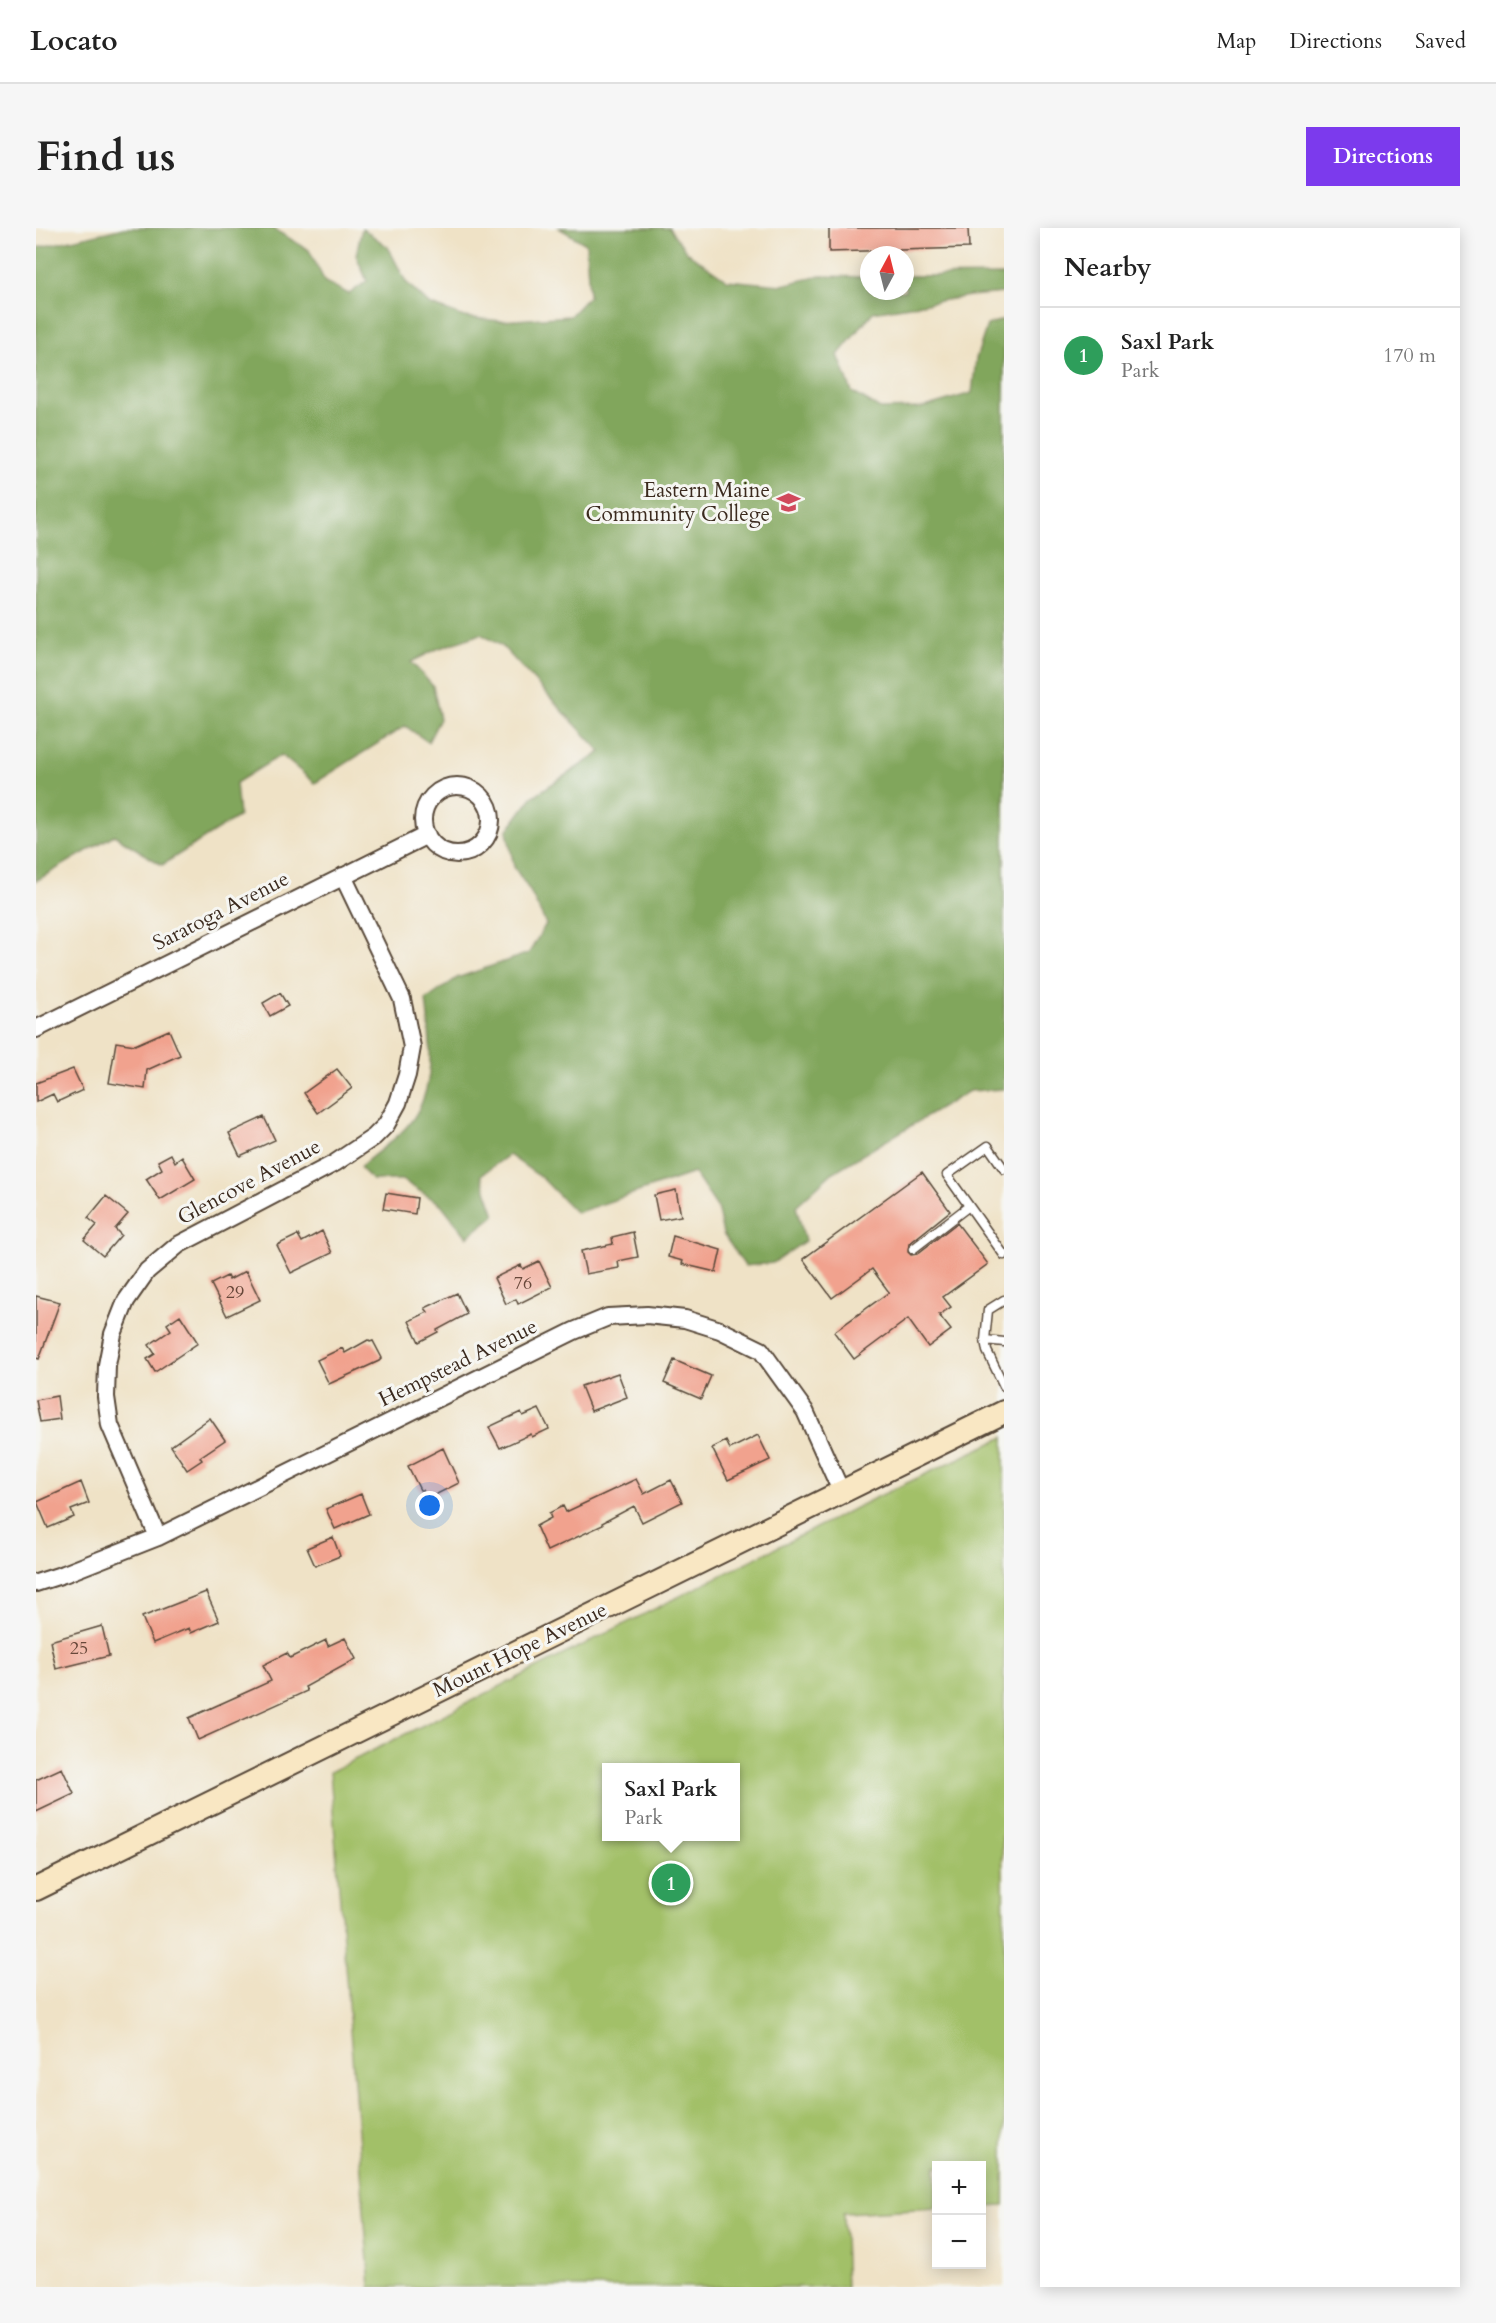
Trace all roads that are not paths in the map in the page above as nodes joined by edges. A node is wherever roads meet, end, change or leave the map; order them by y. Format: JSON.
{"nodes":[{"id":1,"x":427,"y":836,"type":"junction"},
{"id":2,"x":343,"y":876,"type":"junction"},
{"id":3,"x":36,"y":1029,"type":"edge"},
{"id":4,"x":1004,"y":1169,"type":"edge"},
{"id":5,"x":969,"y":1206,"type":"junction"},
{"id":6,"x":913,"y":1249,"type":"dead end"},
{"id":7,"x":1004,"y":1255,"type":"edge"},
{"id":8,"x":1004,"y":1300,"type":"edge"},
{"id":9,"x":985,"y":1340,"type":"junction"},
{"id":10,"x":1004,"y":1342,"type":"edge"},
{"id":11,"x":1004,"y":1386,"type":"edge"},
{"id":12,"x":1004,"y":1412,"type":"edge"},
{"id":13,"x":841,"y":1491,"type":"junction"},
{"id":14,"x":158,"y":1536,"type":"junction"},
{"id":15,"x":36,"y":1583,"type":"edge"},
{"id":16,"x":36,"y":1889,"type":"edge"}],
"edges":[{"from":1,"to":1,"type":"street"},
{"from":1,"to":2,"type":"street","name":"Saratoga Avenue"},
{"from":2,"to":3,"type":"street","name":"Saratoga Avenue"},
{"from":2,"to":14,"type":"street","name":"Glencove Avenue"},
{"from":4,"to":5,"type":"lane"},
{"from":5,"to":6,"type":"lane"},
{"from":5,"to":7,"type":"lane"},
{"from":8,"to":9,"type":"lane"},
{"from":9,"to":10,"type":"lane"},
{"from":9,"to":11,"type":"lane"},
{"from":12,"to":13,"type":"street","name":"Mount Hope Avenue"},
{"from":13,"to":14,"type":"street","name":"Hempstead Avenue"},
{"from":13,"to":16,"type":"street","name":"Mount Hope Avenue"},
{"from":14,"to":15,"type":"street","name":"Hempstead Avenue"}]}
